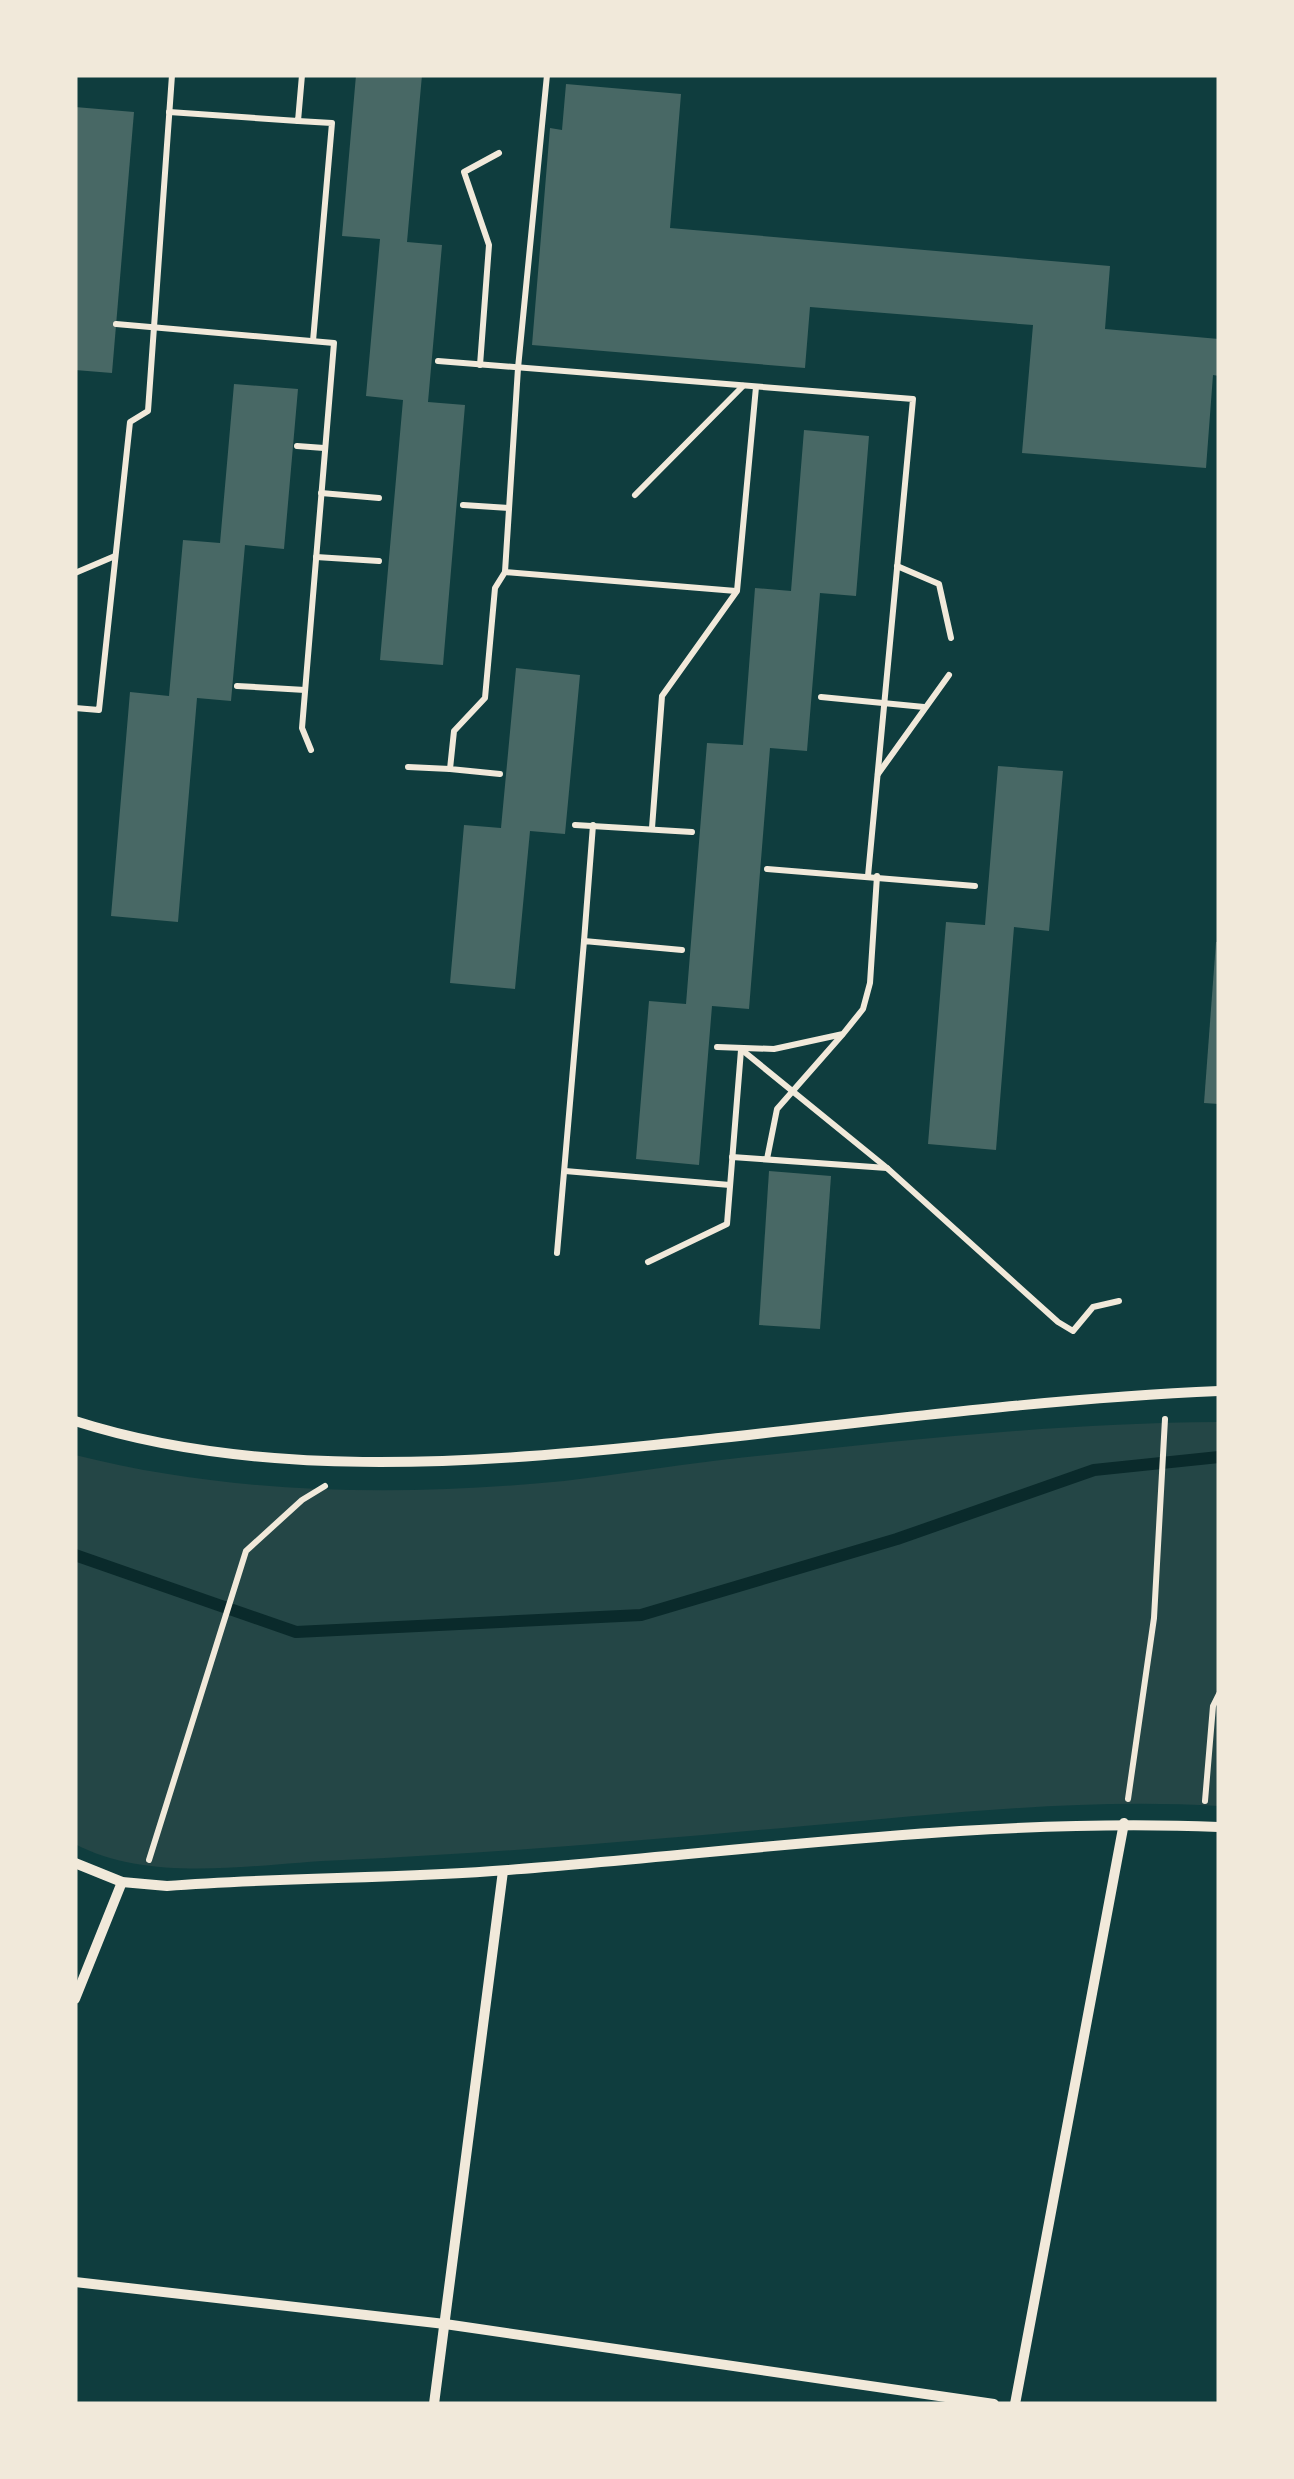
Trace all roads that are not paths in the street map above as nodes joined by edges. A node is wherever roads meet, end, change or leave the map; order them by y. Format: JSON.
{"nodes":[{"id":1,"x":1219,"y":1391,"type":"edge"},
{"id":2,"x":75,"y":1421,"type":"edge"},
{"id":3,"x":1124,"y":1823,"type":"junction"},
{"id":4,"x":1219,"y":1827,"type":"edge"},
{"id":5,"x":75,"y":1863,"type":"edge"},
{"id":6,"x":503,"y":1871,"type":"junction"},
{"id":7,"x":122,"y":1882,"type":"junction"},
{"id":8,"x":75,"y":1999,"type":"edge"},
{"id":9,"x":75,"y":2282,"type":"edge"},
{"id":10,"x":445,"y":2324,"type":"junction"},
{"id":11,"x":434,"y":2404,"type":"edge"},
{"id":12,"x":994,"y":2404,"type":"edge"},
{"id":13,"x":1015,"y":2404,"type":"edge"}],
"edges":[{"from":1,"to":2,"type":"street"},
{"from":3,"to":4,"type":"street"},
{"from":3,"to":6,"type":"street"},
{"from":3,"to":13,"type":"street"},
{"from":5,"to":7,"type":"street"},
{"from":6,"to":7,"type":"street"},
{"from":6,"to":10,"type":"street"},
{"from":7,"to":8,"type":"street"},
{"from":9,"to":10,"type":"street"},
{"from":10,"to":11,"type":"street"},
{"from":10,"to":12,"type":"street"}]}
